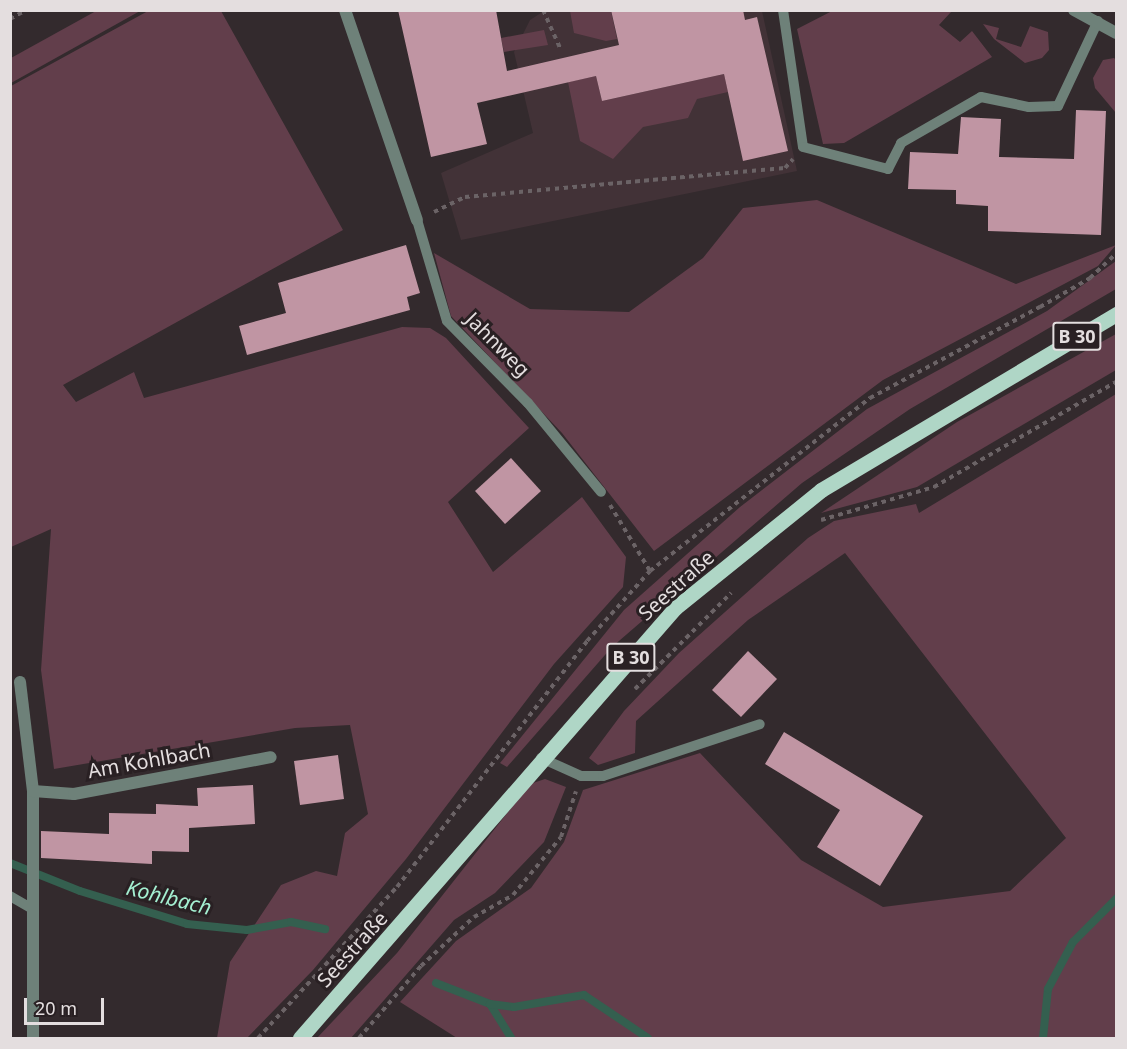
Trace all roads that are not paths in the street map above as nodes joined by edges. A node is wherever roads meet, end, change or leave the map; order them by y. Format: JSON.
{"nodes":[{"id":1,"x":345,"y":10,"type":"edge"},
{"id":2,"x":783,"y":10,"type":"edge"},
{"id":3,"x":1074,"y":10,"type":"edge"},
{"id":4,"x":1098,"y":21,"type":"junction"},
{"id":5,"x":1116,"y":33,"type":"edge"},
{"id":6,"x":417,"y":220,"type":"joint"},
{"id":7,"x":1116,"y":314,"type":"edge"},
{"id":8,"x":602,"y":492,"type":"road end"},
{"id":9,"x":20,"y":682,"type":"dead end"},
{"id":10,"x":760,"y":724,"type":"dead end"},
{"id":11,"x":271,"y":757,"type":"dead end"},
{"id":12,"x":541,"y":758,"type":"junction"},
{"id":13,"x":33,"y":791,"type":"junction"},
{"id":14,"x":10,"y":896,"type":"edge"},
{"id":15,"x":31,"y":908,"type":"junction"},
{"id":16,"x":33,"y":1038,"type":"edge"},
{"id":17,"x":300,"y":1038,"type":"edge"}],
"edges":[{"from":1,"to":6,"type":"street","name":"Jahnweg"},
{"from":2,"to":4,"type":"lane"},
{"from":3,"to":4,"type":"street"},
{"from":4,"to":5,"type":"street"},
{"from":6,"to":8,"type":"lane","name":"Jahnweg"},
{"from":7,"to":12,"type":"main road","name":"Seestraße","number":"B 30"},
{"from":9,"to":13,"type":"street"},
{"from":10,"to":12,"type":"lane"},
{"from":11,"to":13,"type":"street","name":"Am Kohlbach"},
{"from":12,"to":17,"type":"main road","name":"Seestraße","number":"B 30"},
{"from":13,"to":15,"type":"street"},
{"from":14,"to":15,"type":"lane"},
{"from":15,"to":16,"type":"street"}]}
